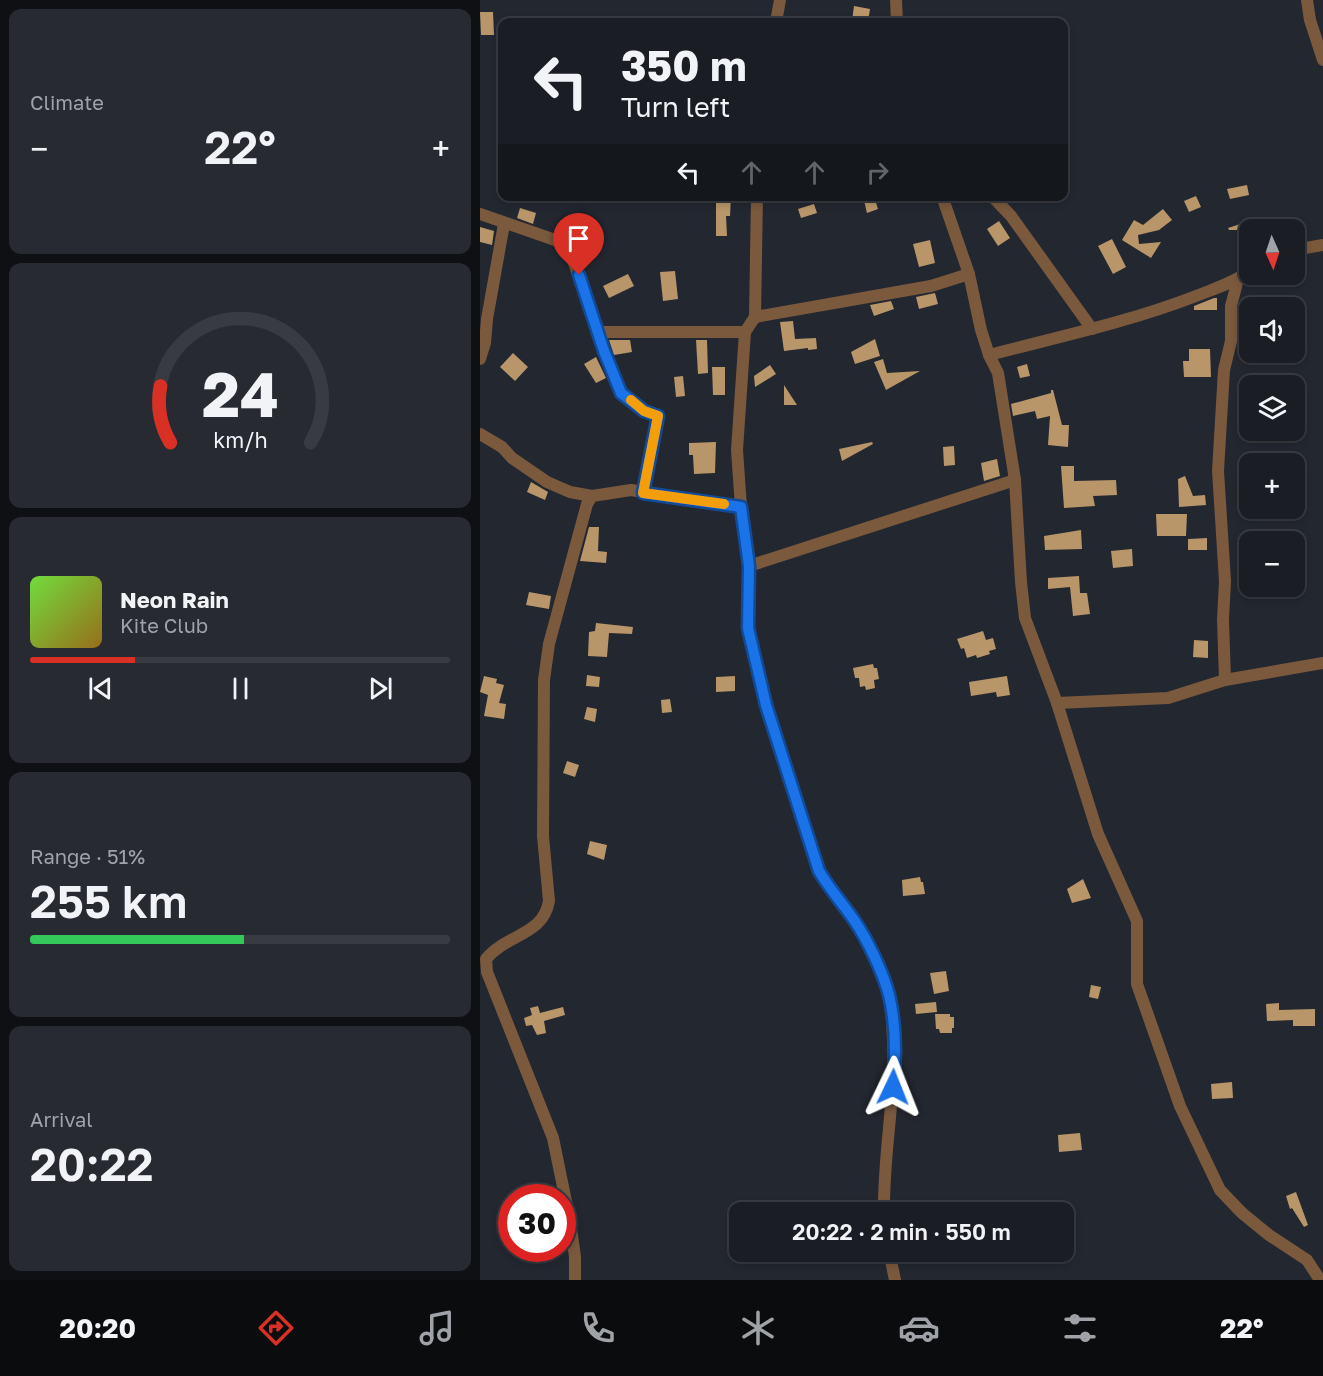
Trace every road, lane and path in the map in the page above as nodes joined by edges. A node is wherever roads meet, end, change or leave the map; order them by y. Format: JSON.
{"nodes":[{"id":1,"x":780,"y":0,"type":"edge"},
{"id":2,"x":896,"y":0,"type":"edge"},
{"id":3,"x":1306,"y":0,"type":"edge"},
{"id":4,"x":777,"y":18,"type":"edge"},
{"id":5,"x":897,"y":18,"type":"edge"},
{"id":6,"x":1320,"y":45,"type":"edge"},
{"id":7,"x":1323,"y":60,"type":"edge"},
{"id":8,"x":758,"y":201,"type":"edge"},
{"id":9,"x":944,"y":201,"type":"edge"},
{"id":10,"x":997,"y":201,"type":"edge"},
{"id":11,"x":480,"y":214,"type":"edge"},
{"id":12,"x":504,"y":224,"type":"junction"},
{"id":13,"x":1323,"y":245,"type":"edge"},
{"id":14,"x":1305,"y":248,"type":"edge"},
{"id":15,"x":969,"y":274,"type":"junction"},
{"id":16,"x":1238,"y":279,"type":"joint"},
{"id":17,"x":755,"y":317,"type":"junction"},
{"id":18,"x":1092,"y":328,"type":"junction"},
{"id":19,"x":598,"y":332,"type":"junction"},
{"id":20,"x":745,"y":332,"type":"junction"},
{"id":21,"x":989,"y":355,"type":"junction"},
{"id":22,"x":480,"y":359,"type":"edge"},
{"id":23,"x":480,"y":434,"type":"edge"},
{"id":24,"x":1015,"y":480,"type":"junction"},
{"id":25,"x":643,"y":493,"type":"junction"},
{"id":26,"x":592,"y":496,"type":"junction"},
{"id":27,"x":741,"y":507,"type":"junction"},
{"id":28,"x":749,"y":566,"type":"junction"},
{"id":29,"x":1323,"y":663,"type":"edge"},
{"id":30,"x":1225,"y":680,"type":"junction"},
{"id":31,"x":1057,"y":703,"type":"junction"},
{"id":32,"x":884,"y":1202,"type":"edge"},
{"id":33,"x":891,"y":1262,"type":"edge"},
{"id":34,"x":575,"y":1280,"type":"edge"},
{"id":35,"x":894,"y":1280,"type":"edge"},
{"id":36,"x":1320,"y":1280,"type":"edge"}],
"edges":[{"from":1,"to":4,"type":"street"},
{"from":2,"to":5,"type":"street"},
{"from":3,"to":6,"type":"street"},
{"from":6,"to":7,"type":"street"},
{"from":8,"to":17,"type":"street"},
{"from":9,"to":15,"type":"street"},
{"from":10,"to":18,"type":"street"},
{"from":11,"to":12,"type":"street"},
{"from":12,"to":19,"type":"street"},
{"from":12,"to":22,"type":"street"},
{"from":13,"to":14,"type":"street"},
{"from":15,"to":17,"type":"street"},
{"from":15,"to":21,"type":"street"},
{"from":16,"to":18,"type":"street"},
{"from":16,"to":30,"type":"street"},
{"from":17,"to":20,"type":"street"},
{"from":18,"to":21,"type":"street"},
{"from":19,"to":20,"type":"street"},
{"from":19,"to":25,"type":"street"},
{"from":20,"to":27,"type":"street"},
{"from":21,"to":24,"type":"street"},
{"from":23,"to":26,"type":"street"},
{"from":24,"to":28,"type":"street"},
{"from":24,"to":31,"type":"street"},
{"from":25,"to":26,"type":"street"},
{"from":25,"to":27,"type":"street"},
{"from":26,"to":34,"type":"street"},
{"from":27,"to":28,"type":"street"},
{"from":28,"to":32,"type":"street"},
{"from":29,"to":30,"type":"street"},
{"from":30,"to":31,"type":"street"},
{"from":31,"to":36,"type":"street"},
{"from":33,"to":35,"type":"street"}]}
